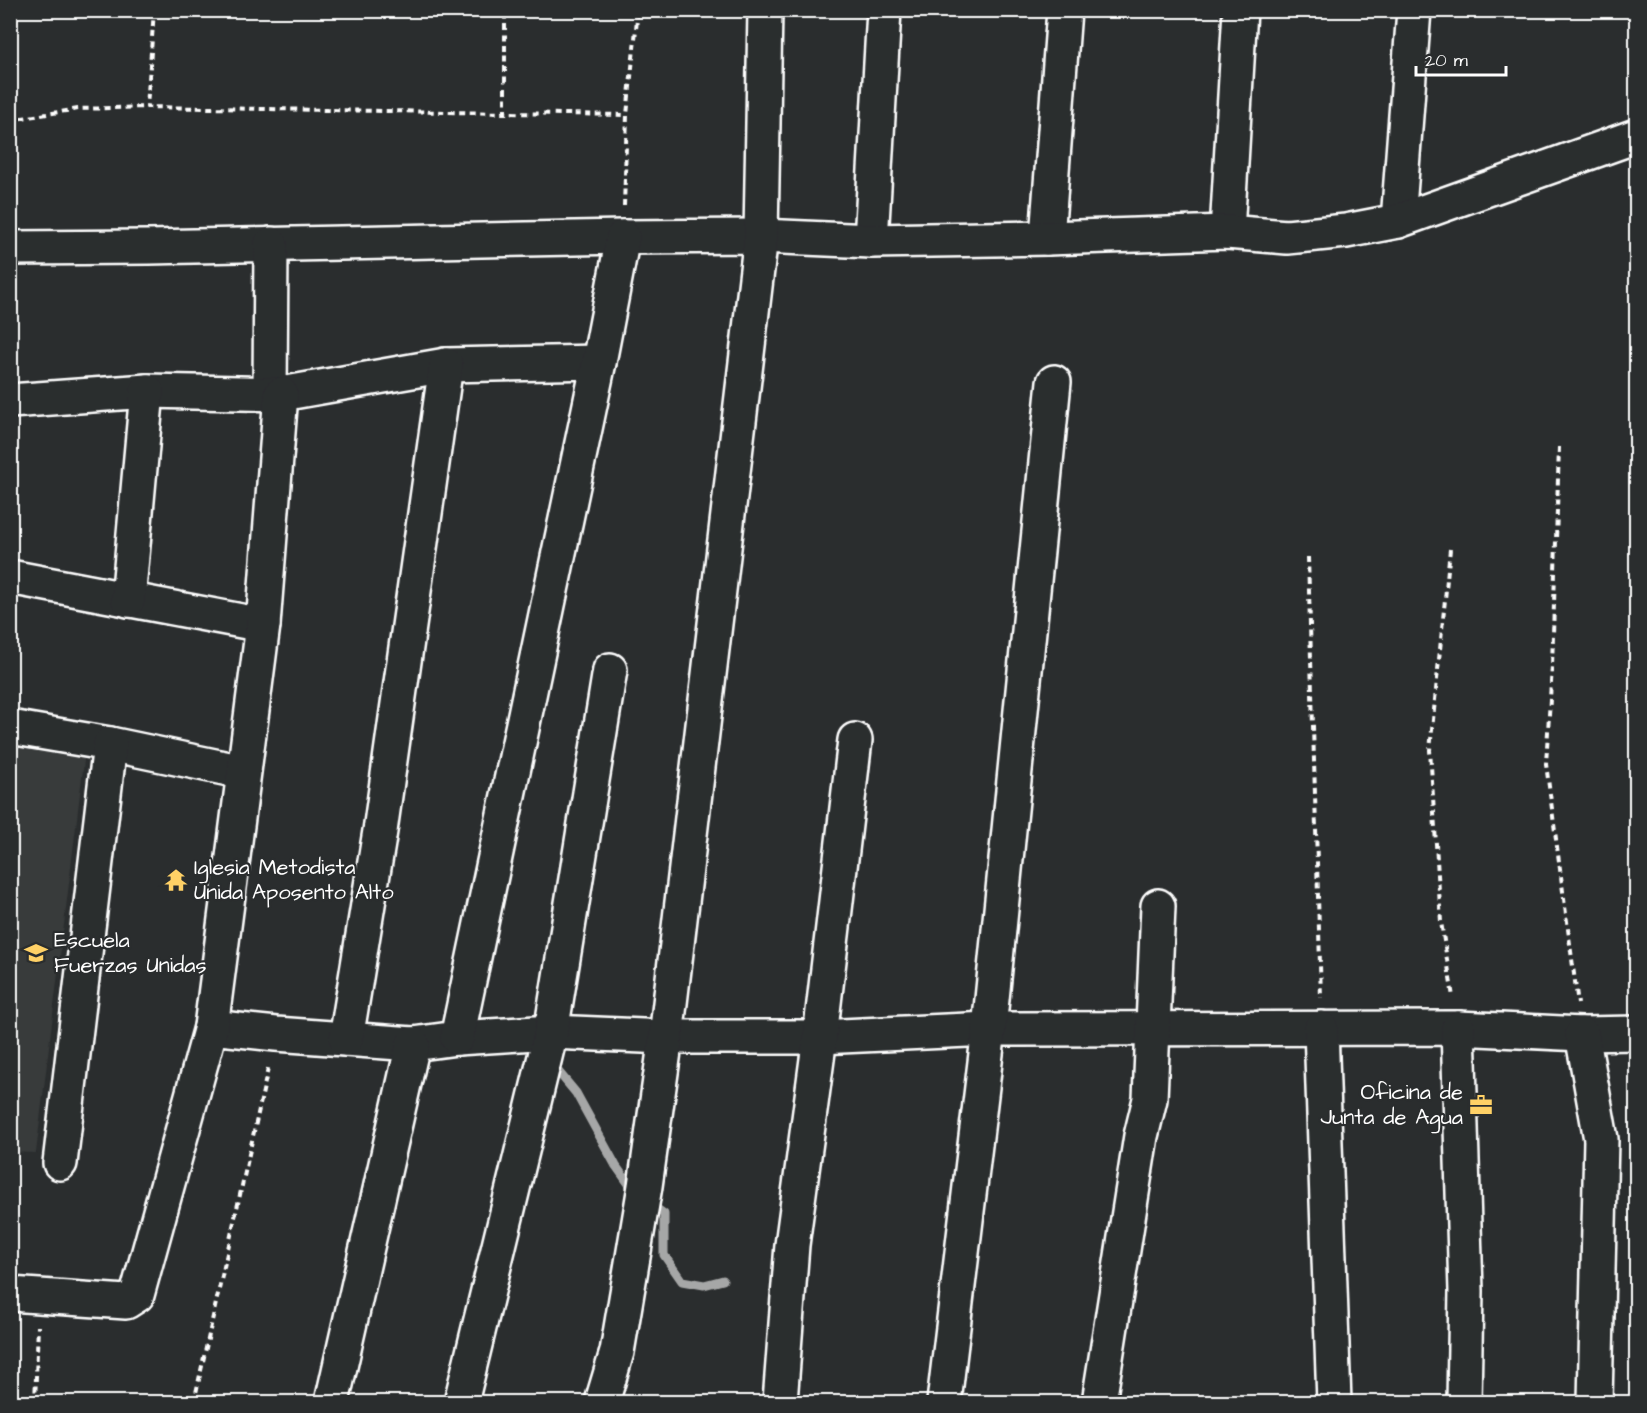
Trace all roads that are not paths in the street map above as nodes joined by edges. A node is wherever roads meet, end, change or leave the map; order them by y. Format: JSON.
{"nodes":[{"id":1,"x":765,"y":10,"type":"edge"},
{"id":2,"x":884,"y":10,"type":"edge"},
{"id":3,"x":1064,"y":10,"type":"edge"},
{"id":4,"x":1240,"y":10,"type":"edge"},
{"id":5,"x":1414,"y":10,"type":"edge"},
{"id":6,"x":1636,"y":136,"type":"edge"},
{"id":7,"x":1398,"y":221,"type":"junction"},
{"id":8,"x":1227,"y":232,"type":"junction"},
{"id":9,"x":760,"y":236,"type":"junction"},
{"id":10,"x":623,"y":237,"type":"junction"},
{"id":11,"x":1047,"y":238,"type":"junction"},
{"id":12,"x":871,"y":241,"type":"junction"},
{"id":13,"x":270,"y":244,"type":"junction"},
{"id":14,"x":10,"y":248,"type":"edge"},
{"id":15,"x":599,"y":362,"type":"junction"},
{"id":16,"x":446,"y":364,"type":"junction"},
{"id":17,"x":1054,"y":382,"type":"dead end"},
{"id":18,"x":147,"y":391,"type":"junction"},
{"id":19,"x":276,"y":395,"type":"junction"},
{"id":20,"x":10,"y":401,"type":"edge"},
{"id":21,"x":10,"y":578,"type":"edge"},
{"id":22,"x":128,"y":600,"type":"junction"},
{"id":23,"x":263,"y":625,"type":"junction"},
{"id":24,"x":610,"y":670,"type":"dead end"},
{"id":25,"x":10,"y":727,"type":"edge"},
{"id":26,"x":855,"y":740,"type":"dead end"},
{"id":27,"x":110,"y":744,"type":"junction"},
{"id":28,"x":243,"y":772,"type":"junction"},
{"id":29,"x":1158,"y":906,"type":"dead end"},
{"id":30,"x":211,"y":1027,"type":"junction"},
{"id":31,"x":1321,"y":1028,"type":"junction"},
{"id":32,"x":1458,"y":1028,"type":"junction"},
{"id":33,"x":990,"y":1029,"type":"junction"},
{"id":34,"x":1153,"y":1029,"type":"junction"},
{"id":35,"x":1636,"y":1033,"type":"edge"},
{"id":36,"x":1582,"y":1034,"type":"junction"},
{"id":37,"x":549,"y":1037,"type":"junction"},
{"id":38,"x":666,"y":1037,"type":"junction"},
{"id":39,"x":820,"y":1037,"type":"junction"},
{"id":40,"x":458,"y":1038,"type":"junction"},
{"id":41,"x":346,"y":1039,"type":"junction"},
{"id":42,"x":413,"y":1044,"type":"junction"},
{"id":43,"x":60,"y":1163,"type":"dead end"},
{"id":44,"x":25,"y":1294,"type":"edge"},
{"id":45,"x":332,"y":1402,"type":"edge"},
{"id":46,"x":461,"y":1402,"type":"edge"},
{"id":47,"x":602,"y":1402,"type":"edge"},
{"id":48,"x":780,"y":1402,"type":"edge"},
{"id":49,"x":944,"y":1402,"type":"edge"},
{"id":50,"x":1099,"y":1402,"type":"edge"},
{"id":51,"x":1334,"y":1402,"type":"edge"},
{"id":52,"x":1464,"y":1402,"type":"edge"},
{"id":53,"x":1595,"y":1402,"type":"edge"}],
"edges":[{"from":1,"to":9,"type":"street"},
{"from":2,"to":12,"type":"street"},
{"from":3,"to":11,"type":"street"},
{"from":4,"to":8,"type":"street"},
{"from":5,"to":7,"type":"street"},
{"from":6,"to":7,"type":"street"},
{"from":7,"to":8,"type":"street"},
{"from":8,"to":11,"type":"street"},
{"from":9,"to":10,"type":"street"},
{"from":9,"to":12,"type":"street"},
{"from":9,"to":38,"type":"street"},
{"from":10,"to":13,"type":"street"},
{"from":10,"to":15,"type":"street"},
{"from":11,"to":12,"type":"street"},
{"from":13,"to":14,"type":"street"},
{"from":13,"to":19,"type":"street"},
{"from":15,"to":16,"type":"street"},
{"from":15,"to":40,"type":"street"},
{"from":16,"to":19,"type":"street"},
{"from":16,"to":41,"type":"street"},
{"from":17,"to":33,"type":"street"},
{"from":18,"to":19,"type":"street"},
{"from":18,"to":20,"type":"street"},
{"from":18,"to":22,"type":"street"},
{"from":19,"to":23,"type":"street"},
{"from":21,"to":22,"type":"street"},
{"from":22,"to":23,"type":"street"},
{"from":23,"to":28,"type":"street"},
{"from":24,"to":37,"type":"street"},
{"from":25,"to":27,"type":"street"},
{"from":26,"to":39,"type":"street"},
{"from":27,"to":28,"type":"street"},
{"from":27,"to":43,"type":"street"},
{"from":28,"to":30,"type":"street"},
{"from":29,"to":34,"type":"street"},
{"from":30,"to":41,"type":"street"},
{"from":30,"to":44,"type":"street"},
{"from":31,"to":32,"type":"street"},
{"from":31,"to":34,"type":"street"},
{"from":31,"to":51,"type":"street"},
{"from":32,"to":36,"type":"street"},
{"from":32,"to":52,"type":"street"},
{"from":33,"to":34,"type":"street"},
{"from":33,"to":39,"type":"street"},
{"from":33,"to":49,"type":"street"},
{"from":34,"to":50,"type":"street"},
{"from":35,"to":36,"type":"street"},
{"from":36,"to":53,"type":"street"},
{"from":37,"to":38,"type":"street"},
{"from":37,"to":40,"type":"street"},
{"from":37,"to":46,"type":"street"},
{"from":38,"to":39,"type":"street"},
{"from":38,"to":47,"type":"street"},
{"from":39,"to":48,"type":"street"},
{"from":40,"to":42,"type":"street"},
{"from":41,"to":42,"type":"street"},
{"from":42,"to":45,"type":"street"}]}
